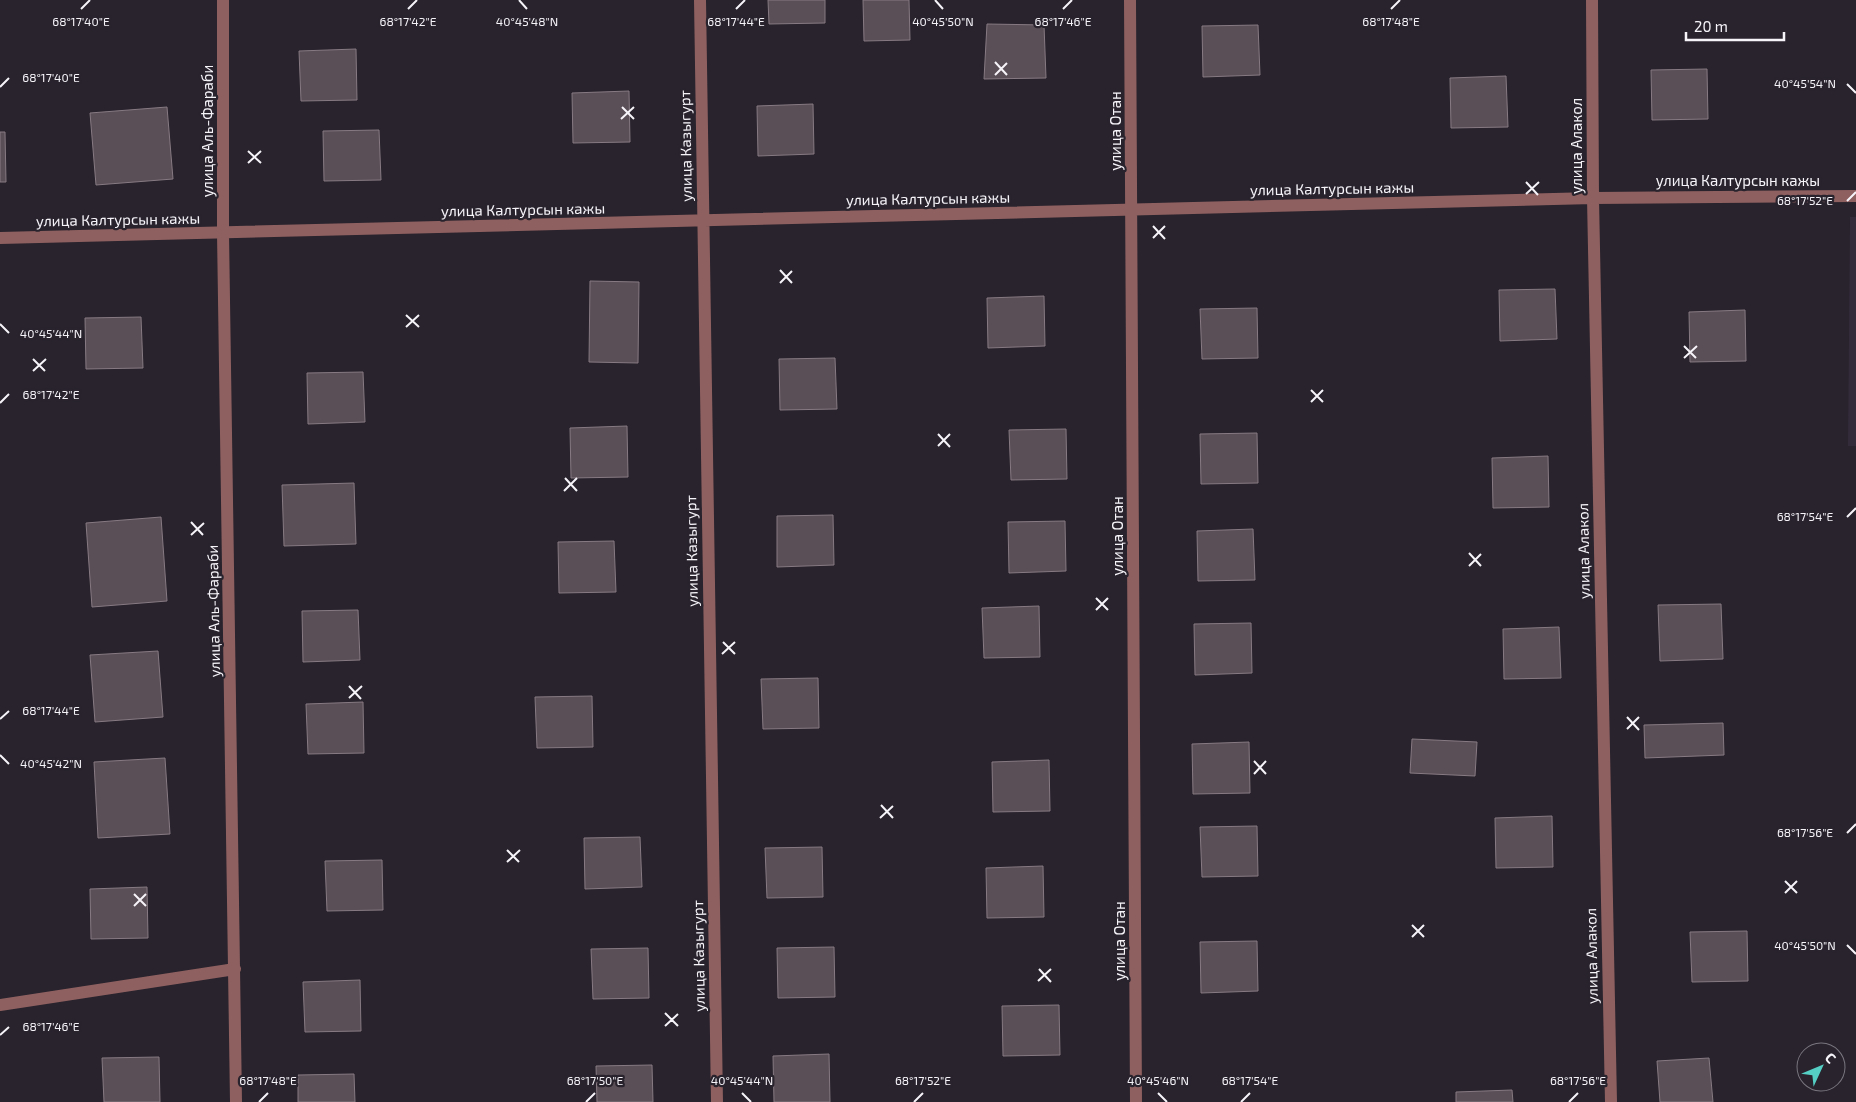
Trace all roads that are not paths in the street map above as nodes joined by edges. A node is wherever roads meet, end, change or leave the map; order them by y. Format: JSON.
{"nodes":[{"id":1,"x":224,"y":0,"type":"edge"},
{"id":2,"x":700,"y":0,"type":"edge"},
{"id":3,"x":1130,"y":0,"type":"edge"},
{"id":4,"x":1592,"y":0,"type":"edge"},
{"id":5,"x":1856,"y":196,"type":"edge"},
{"id":6,"x":1593,"y":198,"type":"junction"},
{"id":7,"x":1132,"y":210,"type":"junction"},
{"id":8,"x":702,"y":220,"type":"junction"},
{"id":9,"x":223,"y":233,"type":"junction"},
{"id":10,"x":0,"y":238,"type":"edge"},
{"id":11,"x":235,"y":970,"type":"junction"},
{"id":12,"x":0,"y":1005,"type":"edge"},
{"id":13,"x":236,"y":1102,"type":"edge"},
{"id":14,"x":717,"y":1102,"type":"edge"},
{"id":15,"x":1136,"y":1102,"type":"edge"},
{"id":16,"x":1611,"y":1102,"type":"edge"}],
"edges":[{"from":1,"to":9,"type":"street","name":"улица Аль-Фараби"},
{"from":2,"to":8,"type":"street","name":"улица Казыгурт"},
{"from":3,"to":7,"type":"street","name":"улица Отан"},
{"from":4,"to":6,"type":"street","name":"улица Алакол"},
{"from":5,"to":6,"type":"street","name":"улица Калтурсын кажы"},
{"from":6,"to":7,"type":"street","name":"улица Калтурсын кажы"},
{"from":6,"to":16,"type":"street","name":"улица Алакол"},
{"from":7,"to":8,"type":"street","name":"улица Калтурсын кажы"},
{"from":7,"to":15,"type":"street","name":"улица Отан"},
{"from":8,"to":9,"type":"street","name":"улица Калтурсын кажы"},
{"from":8,"to":14,"type":"street","name":"улица Казыгурт"},
{"from":9,"to":10,"type":"street","name":"улица Калтурсын кажы"},
{"from":9,"to":11,"type":"street","name":"улица Аль-Фараби"},
{"from":11,"to":12,"type":"street"},
{"from":11,"to":13,"type":"street","name":"улица Аль-Фараби"}]}
